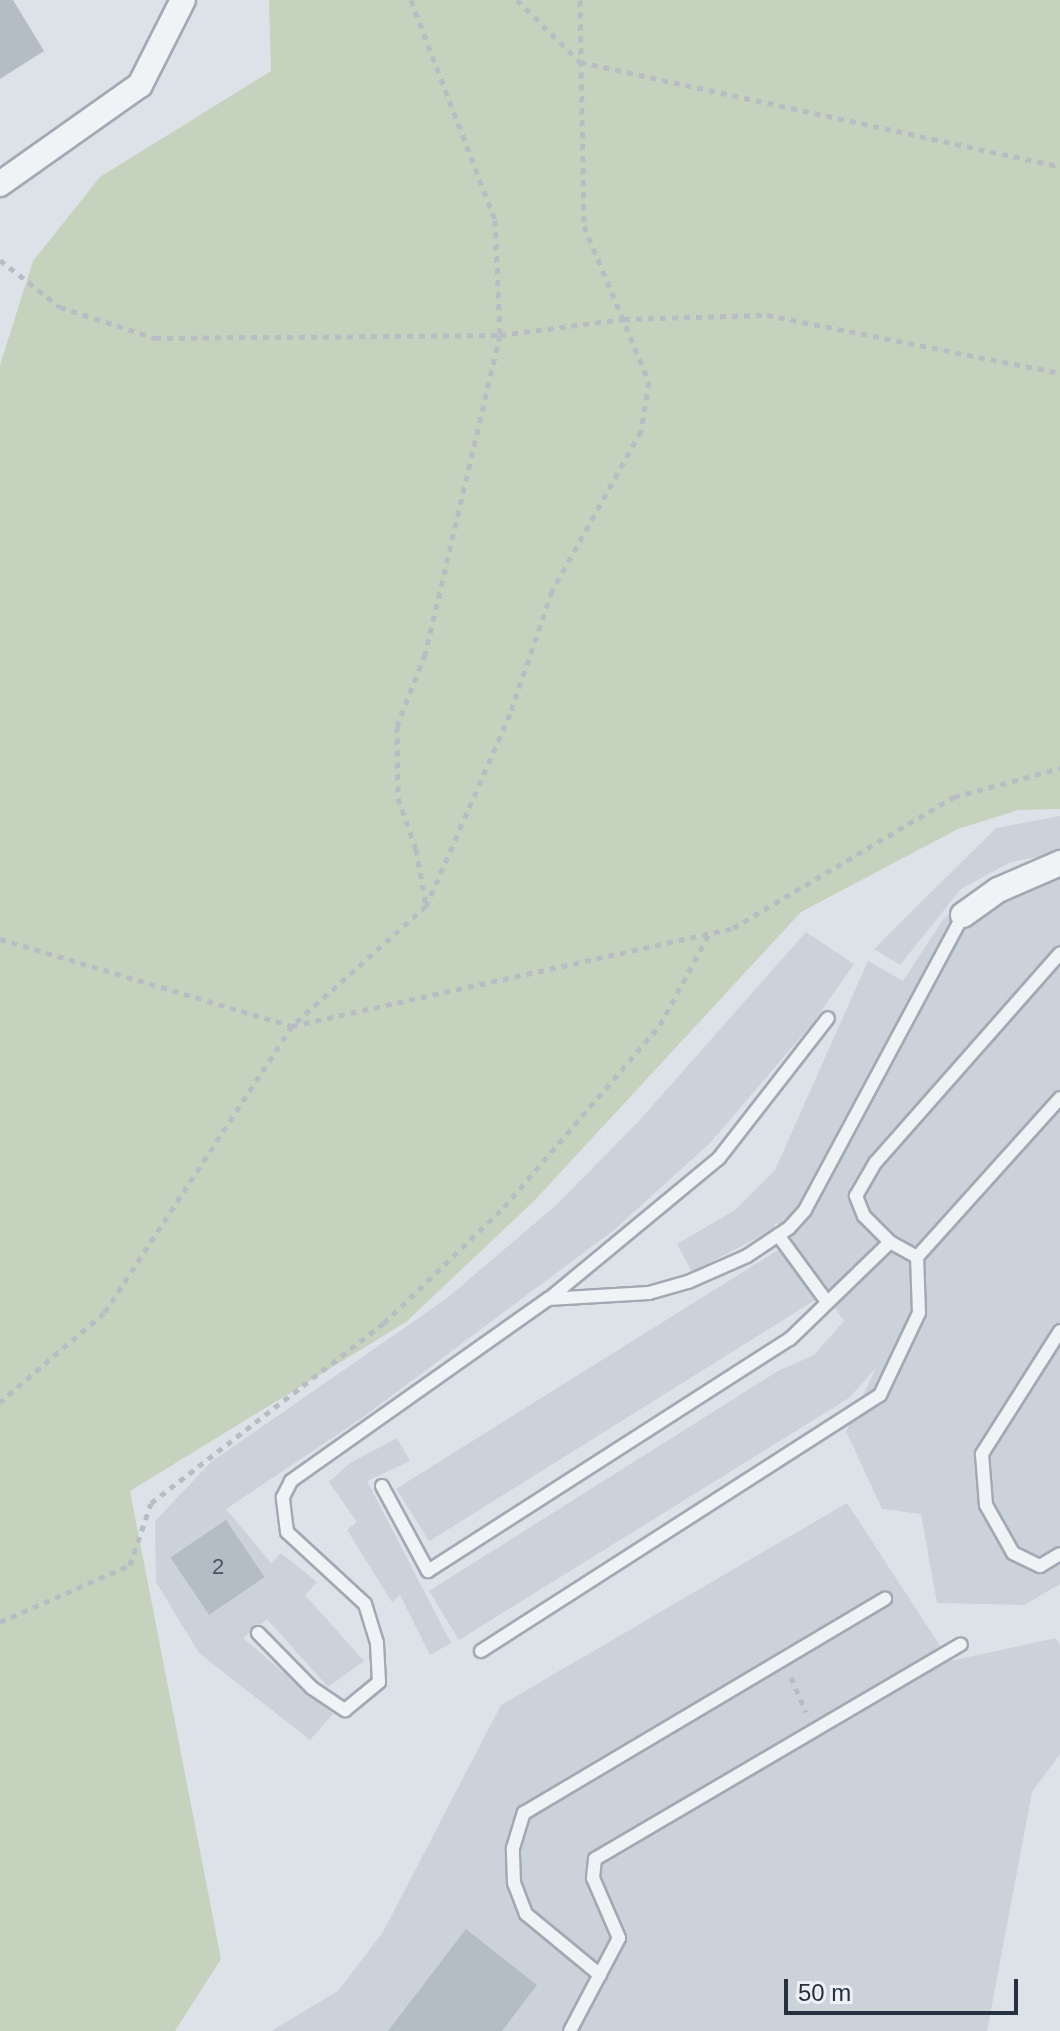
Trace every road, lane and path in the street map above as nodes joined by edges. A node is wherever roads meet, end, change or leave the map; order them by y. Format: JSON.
{"nodes":[{"id":1,"x":183,"y":0,"type":"edge"},
{"id":2,"x":411,"y":0,"type":"edge"},
{"id":3,"x":517,"y":0,"type":"edge"},
{"id":4,"x":580,"y":0,"type":"edge"},
{"id":5,"x":580,"y":62,"type":"junction"},
{"id":6,"x":1060,"y":167,"type":"edge"},
{"id":7,"x":0,"y":184,"type":"edge"},
{"id":8,"x":0,"y":260,"type":"edge"},
{"id":9,"x":624,"y":319,"type":"junction"},
{"id":10,"x":500,"y":335,"type":"junction"},
{"id":11,"x":1060,"y":373,"type":"edge"},
{"id":12,"x":1060,"y":768,"type":"edge"},
{"id":13,"x":1060,"y":863,"type":"edge"},
{"id":14,"x":426,"y":906,"type":"junction"},
{"id":15,"x":963,"y":915,"type":"joint"},
{"id":16,"x":709,"y":934,"type":"junction"},
{"id":17,"x":0,"y":939,"type":"edge"},
{"id":18,"x":1060,"y":953,"type":"edge"},
{"id":19,"x":828,"y":1018,"type":"dead end"},
{"id":20,"x":292,"y":1026,"type":"junction"},
{"id":21,"x":1060,"y":1098,"type":"edge"},
{"id":22,"x":778,"y":1235,"type":"junction"},
{"id":23,"x":890,"y":1242,"type":"junction"},
{"id":24,"x":917,"y":1257,"type":"junction"},
{"id":25,"x":548,"y":1299,"type":"junction"},
{"id":26,"x":827,"y":1302,"type":"junction"},
{"id":27,"x":1060,"y":1331,"type":"edge"},
{"id":28,"x":0,"y":1402,"type":"edge"},
{"id":29,"x":382,"y":1486,"type":"dead end"},
{"id":30,"x":1060,"y":1554,"type":"edge"},
{"id":31,"x":885,"y":1599,"type":"dead end"},
{"id":32,"x":0,"y":1622,"type":"edge"},
{"id":33,"x":258,"y":1633,"type":"dead end"},
{"id":34,"x":961,"y":1644,"type":"dead end"},
{"id":35,"x":481,"y":1651,"type":"dead end"},
{"id":36,"x":783,"y":1657,"type":"junction"},
{"id":37,"x":813,"y":1731,"type":"junction"},
{"id":38,"x":600,"y":1975,"type":"junction"},
{"id":39,"x":570,"y":2031,"type":"edge"}],
"edges":[{"from":1,"to":7,"type":"street"},
{"from":2,"to":10,"type":"path"},
{"from":3,"to":5,"type":"path"},
{"from":4,"to":5,"type":"path"},
{"from":5,"to":6,"type":"path"},
{"from":5,"to":9,"type":"path"},
{"from":8,"to":10,"type":"path"},
{"from":9,"to":10,"type":"path"},
{"from":9,"to":11,"type":"path"},
{"from":9,"to":14,"type":"path"},
{"from":10,"to":14,"type":"path"},
{"from":12,"to":16,"type":"path"},
{"from":13,"to":15,"type":"street"},
{"from":14,"to":20,"type":"path"},
{"from":15,"to":22,"type":"lane"},
{"from":16,"to":20,"type":"path"},
{"from":16,"to":32,"type":"path"},
{"from":17,"to":20,"type":"path"},
{"from":18,"to":23,"type":"lane"},
{"from":19,"to":25,"type":"lane"},
{"from":20,"to":28,"type":"path"},
{"from":21,"to":24,"type":"lane"},
{"from":22,"to":25,"type":"lane"},
{"from":22,"to":26,"type":"lane"},
{"from":23,"to":24,"type":"lane"},
{"from":23,"to":26,"type":"lane"},
{"from":24,"to":35,"type":"lane"},
{"from":25,"to":33,"type":"lane"},
{"from":26,"to":29,"type":"lane"},
{"from":27,"to":30,"type":"lane"},
{"from":31,"to":36,"type":"lane"},
{"from":34,"to":37,"type":"lane"},
{"from":36,"to":37,"type":"path"},
{"from":36,"to":38,"type":"lane"},
{"from":37,"to":38,"type":"lane"},
{"from":38,"to":39,"type":"lane"}]}
